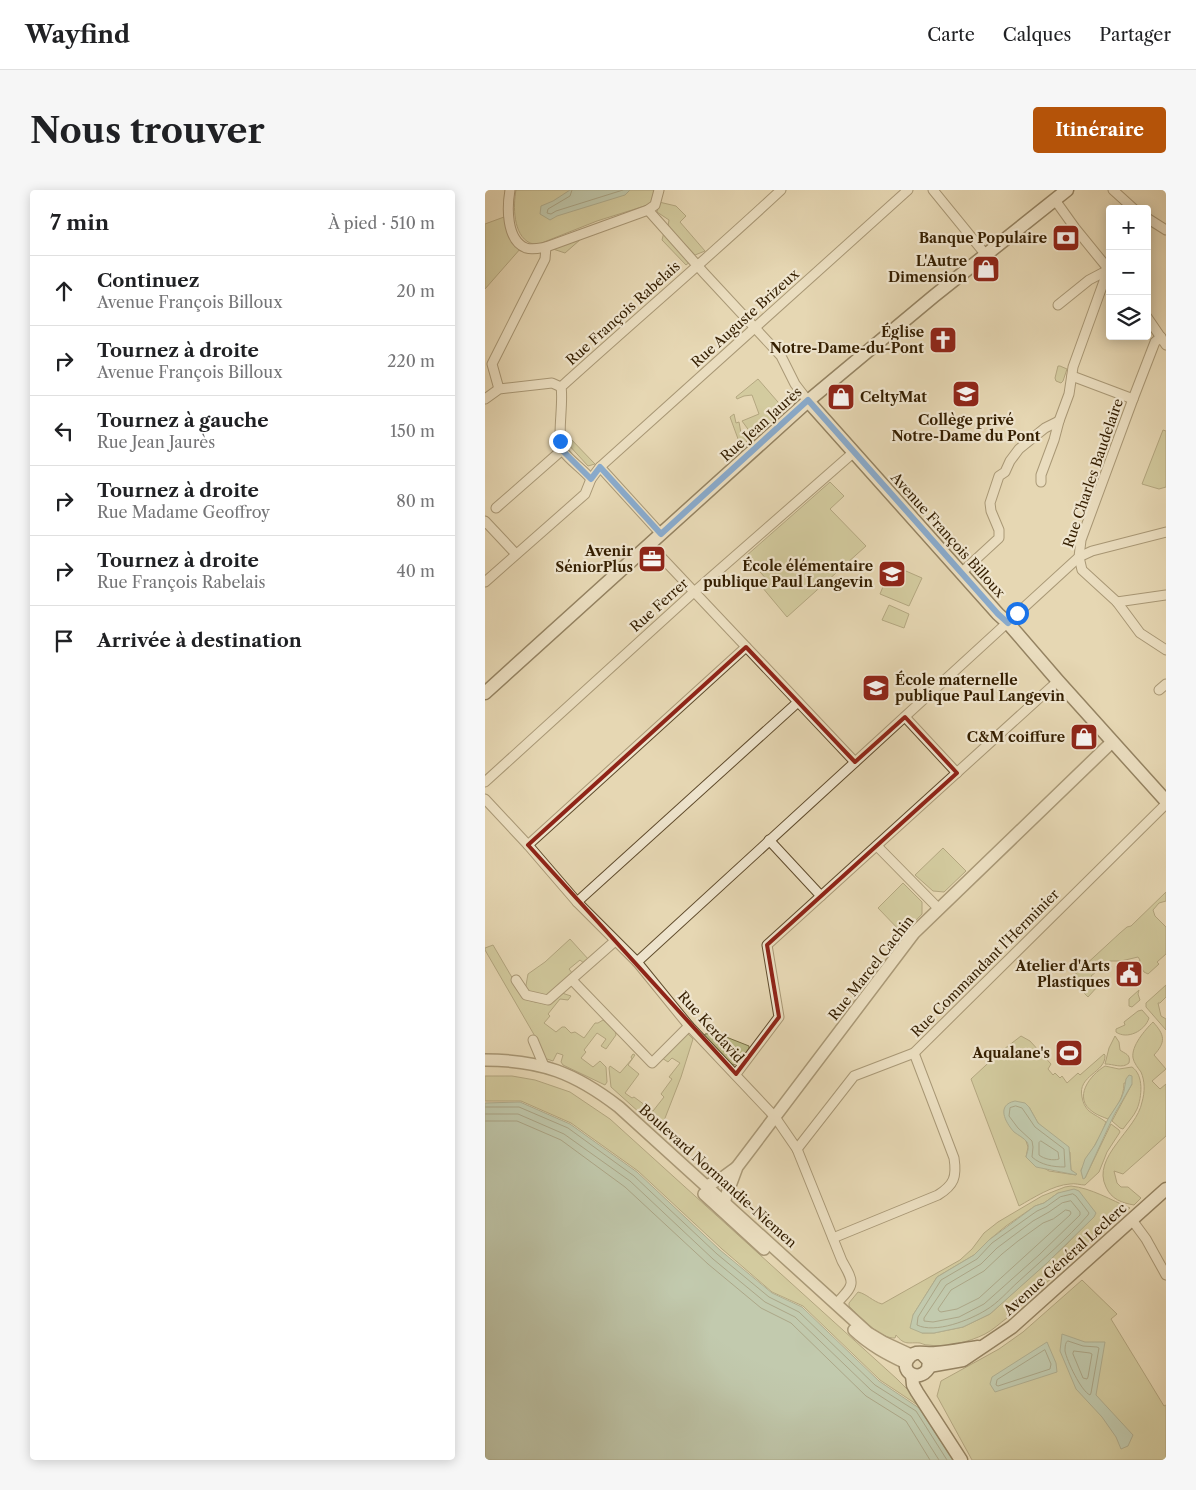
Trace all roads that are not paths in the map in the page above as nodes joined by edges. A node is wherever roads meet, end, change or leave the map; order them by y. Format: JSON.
{"nodes":[{"id":1,"x":510,"y":190,"type":"edge"},
{"id":2,"x":659,"y":190,"type":"edge"},
{"id":3,"x":781,"y":190,"type":"edge"},
{"id":4,"x":908,"y":190,"type":"edge"},
{"id":5,"x":933,"y":190,"type":"edge"},
{"id":6,"x":1067,"y":190,"type":"edge"},
{"id":7,"x":1113,"y":190,"type":"edge"},
{"id":8,"x":1055,"y":200,"type":"junction"},
{"id":9,"x":1130,"y":205,"type":"edge"},
{"id":10,"x":648,"y":210,"type":"junction"},
{"id":11,"x":1151,"y":221,"type":"edge"},
{"id":12,"x":1166,"y":230,"type":"edge"},
{"id":13,"x":546,"y":247,"type":"junction"},
{"id":14,"x":986,"y":255,"type":"junction"},
{"id":15,"x":698,"y":264,"type":"junction"},
{"id":16,"x":1106,"y":266,"type":"edge"},
{"id":17,"x":1106,"y":272,"type":"edge"},
{"id":18,"x":1106,"y":278,"type":"edge"},
{"id":19,"x":1058,"y":305,"type":"dead end"},
{"id":20,"x":1151,"y":324,"type":"edge"},
{"id":21,"x":754,"y":327,"type":"junction"},
{"id":22,"x":1163,"y":341,"type":"edge"},
{"id":23,"x":1071,"y":376,"type":"junction"},
{"id":24,"x":561,"y":387,"type":"junction"},
{"id":25,"x":499,"y":388,"type":"junction"},
{"id":26,"x":485,"y":399,"type":"edge"},
{"id":27,"x":1133,"y":399,"type":"junction"},
{"id":28,"x":808,"y":400,"type":"junction"},
{"id":29,"x":1059,"y":421,"type":"junction"},
{"id":30,"x":562,"y":450,"type":"junction"},
{"id":31,"x":854,"y":452,"type":"junction"},
{"id":32,"x":600,"y":467,"type":"junction"},
{"id":33,"x":591,"y":479,"type":"junction"},
{"id":34,"x":1041,"y":482,"type":"dead end"},
{"id":35,"x":496,"y":508,"type":"dead end"},
{"id":36,"x":485,"y":521,"type":"edge"},
{"id":37,"x":1166,"y":532,"type":"edge"},
{"id":38,"x":661,"y":534,"type":"junction"},
{"id":39,"x":649,"y":544,"type":"junction"},
{"id":40,"x":517,"y":554,"type":"junction"},
{"id":41,"x":1079,"y":557,"type":"junction"},
{"id":42,"x":961,"y":573,"type":"junction"},
{"id":43,"x":485,"y":582,"type":"edge"},
{"id":44,"x":693,"y":592,"type":"junction"},
{"id":45,"x":1166,"y":595,"type":"edge"},
{"id":46,"x":1117,"y":602,"type":"junction"},
{"id":47,"x":1008,"y":623,"type":"junction"},
{"id":48,"x":746,"y":647,"type":"junction"},
{"id":49,"x":1166,"y":650,"type":"edge"},
{"id":50,"x":1058,"y":681,"type":"junction"},
{"id":51,"x":1166,"y":684,"type":"edge"},
{"id":52,"x":1159,"y":690,"type":"dead end"},
{"id":53,"x":485,"y":693,"type":"edge"},
{"id":54,"x":799,"y":702,"type":"junction"},
{"id":55,"x":905,"y":718,"type":"junction"},
{"id":56,"x":1112,"y":742,"type":"junction"},
{"id":57,"x":855,"y":762,"type":"junction"},
{"id":58,"x":957,"y":773,"type":"junction"},
{"id":59,"x":485,"y":782,"type":"edge"},
{"id":60,"x":485,"y":799,"type":"edge"},
{"id":61,"x":1166,"y":803,"type":"edge"},
{"id":62,"x":769,"y":840,"type":"junction"},
{"id":63,"x":528,"y":845,"type":"junction"},
{"id":64,"x":877,"y":846,"type":"junction"},
{"id":65,"x":821,"y":896,"type":"junction"},
{"id":66,"x":577,"y":902,"type":"junction"},
{"id":67,"x":939,"y":909,"type":"junction"},
{"id":68,"x":615,"y":941,"type":"junction"},
{"id":69,"x":637,"y":962,"type":"junction"},
{"id":70,"x":516,"y":980,"type":"dead end"},
{"id":71,"x":572,"y":980,"type":"junction"},
{"id":72,"x":689,"y":1026,"type":"junction"},
{"id":73,"x":533,"y":1040,"type":"dead end"},
{"id":74,"x":913,"y":1053,"type":"junction"},
{"id":75,"x":485,"y":1060,"type":"edge"},
{"id":76,"x":544,"y":1066,"type":"junction"},
{"id":77,"x":485,"y":1067,"type":"edge"},
{"id":78,"x":735,"y":1074,"type":"junction"},
{"id":79,"x":775,"y":1117,"type":"junction"},
{"id":80,"x":797,"y":1149,"type":"junction"},
{"id":81,"x":737,"y":1167,"type":"junction"},
{"id":82,"x":707,"y":1186,"type":"junction"},
{"id":83,"x":1166,"y":1189,"type":"edge"},
{"id":84,"x":724,"y":1202,"type":"junction"},
{"id":85,"x":1131,"y":1220,"type":"junction"},
{"id":86,"x":833,"y":1238,"type":"junction"},
{"id":87,"x":1166,"y":1275,"type":"edge"},
{"id":88,"x":836,"y":1304,"type":"junction"},
{"id":89,"x":917,"y":1365,"type":"junction"},
{"id":90,"x":961,"y":1460,"type":"edge"}],
"edges":[{"from":1,"to":13,"type":"street"},
{"from":2,"to":10,"type":"street"},
{"from":3,"to":15,"type":"street","name":"Rue François Rabelais"},
{"from":4,"to":21,"type":"street","name":"Rue Auguste Brizeux"},
{"from":5,"to":14,"type":"street"},
{"from":6,"to":8,"type":"main road","name":"Rue Jean Jaurès"},
{"from":7,"to":9,"type":"street"},
{"from":8,"to":14,"type":"main road","name":"Rue Jean Jaurès"},
{"from":8,"to":16,"type":"street"},
{"from":10,"to":13,"type":"street"},
{"from":10,"to":15,"type":"street"},
{"from":11,"to":12,"type":"street"},
{"from":13,"to":25,"type":"street"},
{"from":14,"to":28,"type":"main road","name":"Rue Jean Jaurès"},
{"from":15,"to":21,"type":"street"},
{"from":15,"to":24,"type":"street","name":"Rue François Rabelais"},
{"from":17,"to":19,"type":"street"},
{"from":18,"to":23,"type":"street"},
{"from":20,"to":22,"type":"street"},
{"from":21,"to":28,"type":"street"},
{"from":21,"to":32,"type":"street","name":"Rue Auguste Brizeux"},
{"from":22,"to":27,"type":"street","name":"Rue Charles Baudelaire"},
{"from":23,"to":27,"type":"street"},
{"from":23,"to":29,"type":"street"},
{"from":24,"to":25,"type":"street"},
{"from":24,"to":30,"type":"street"},
{"from":25,"to":26,"type":"street"},
{"from":27,"to":41,"type":"street","name":"Rue Charles Baudelaire"},
{"from":28,"to":31,"type":"main road","name":"Avenue François Billoux"},
{"from":28,"to":38,"type":"main road","name":"Rue Jean Jaurès"},
{"from":29,"to":34,"type":"street"},
{"from":29,"to":42,"type":"street"},
{"from":30,"to":33,"type":"street"},
{"from":30,"to":35,"type":"street"},
{"from":31,"to":42,"type":"main road","name":"Avenue François Billoux"},
{"from":31,"to":44,"type":"street","name":"Rue Ferrer"},
{"from":32,"to":33,"type":"street","name":"Rue Auguste Brizeux"},
{"from":32,"to":38,"type":"street"},
{"from":33,"to":40,"type":"street","name":"Rue Auguste Brizeux"},
{"from":36,"to":40,"type":"street"},
{"from":37,"to":41,"type":"street"},
{"from":38,"to":39,"type":"main road","name":"Rue Jean Jaurès"},
{"from":39,"to":44,"type":"street"},
{"from":39,"to":53,"type":"main road","name":"Rue Jean Jaurès"},
{"from":40,"to":43,"type":"street","name":"Rue Auguste Brizeux"},
{"from":41,"to":46,"type":"street"},
{"from":41,"to":47,"type":"street","name":"Rue Charles Baudelaire"},
{"from":42,"to":47,"type":"main road","name":"Avenue François Billoux"},
{"from":44,"to":48,"type":"street"},
{"from":44,"to":59,"type":"street","name":"Rue Ferrer"},
{"from":45,"to":46,"type":"street"},
{"from":46,"to":49,"type":"street"},
{"from":47,"to":50,"type":"main road","name":"Avenue François Billoux"},
{"from":47,"to":55,"type":"street","name":"Rue Charles Baudelaire"},
{"from":48,"to":54,"type":"street"},
{"from":48,"to":63,"type":"street"},
{"from":50,"to":56,"type":"main road","name":"Avenue François Billoux"},
{"from":50,"to":58,"type":"street"},
{"from":51,"to":52,"type":"street"},
{"from":54,"to":57,"type":"street"},
{"from":54,"to":66,"type":"street"},
{"from":55,"to":57,"type":"street","name":"Rue Charles Baudelaire"},
{"from":55,"to":58,"type":"street"},
{"from":56,"to":61,"type":"main road","name":"Avenue François Billoux"},
{"from":56,"to":67,"type":"street","name":"Rue Marcel Cachin"},
{"from":57,"to":62,"type":"street","name":"Rue Charles Baudelaire"},
{"from":58,"to":64,"type":"street"},
{"from":60,"to":63,"type":"street","name":"Rue Kerdavid"},
{"from":61,"to":74,"type":"street","name":"Rue Commandant l'Herminier"},
{"from":62,"to":65,"type":"street"},
{"from":62,"to":69,"type":"street","name":"Rue Charles Baudelaire"},
{"from":63,"to":66,"type":"street","name":"Rue Kerdavid"},
{"from":64,"to":65,"type":"street"},
{"from":64,"to":67,"type":"street"},
{"from":65,"to":78,"type":"street"},
{"from":66,"to":68,"type":"street","name":"Rue Kerdavid"},
{"from":67,"to":79,"type":"street","name":"Rue Marcel Cachin"},
{"from":68,"to":69,"type":"street","name":"Rue Kerdavid"},
{"from":68,"to":71,"type":"street"},
{"from":69,"to":72,"type":"street","name":"Rue Kerdavid"},
{"from":70,"to":71,"type":"street"},
{"from":71,"to":72,"type":"street"},
{"from":72,"to":78,"type":"street","name":"Rue Kerdavid"},
{"from":73,"to":76,"type":"street"},
{"from":74,"to":80,"type":"street","name":"Rue Commandant l'Herminier"},
{"from":74,"to":86,"type":"street"},
{"from":75,"to":76,"type":"street","name":"Boulevard Normandie-Niemen"},
{"from":76,"to":82,"type":"street","name":"Boulevard Normandie-Niemen"},
{"from":77,"to":89,"type":"street","name":"Boulevard Normandie-Niemen"},
{"from":78,"to":79,"type":"street","name":"Rue Kerdavid"},
{"from":79,"to":80,"type":"street","name":"Rue Kerdavid"},
{"from":79,"to":81,"type":"street","name":"Rue Marcel Cachin"},
{"from":80,"to":86,"type":"street","name":"Rue Kerdavid"},
{"from":81,"to":82,"type":"street","name":"Rue Marcel Cachin"},
{"from":81,"to":84,"type":"street","name":"Rue Marcel Cachin"},
{"from":82,"to":84,"type":"street","name":"Boulevard Normandie-Niemen"},
{"from":83,"to":85,"type":"main road","name":"Avenue Général Leclerc"},
{"from":84,"to":88,"type":"street","name":"Boulevard Normandie-Niemen"},
{"from":85,"to":87,"type":"street"},
{"from":85,"to":89,"type":"main road","name":"Avenue Général Leclerc"},
{"from":86,"to":88,"type":"street","name":"Rue Kerdavid"},
{"from":88,"to":89,"type":"street","name":"Boulevard Normandie-Niemen"},
{"from":89,"to":90,"type":"main road"}]}
